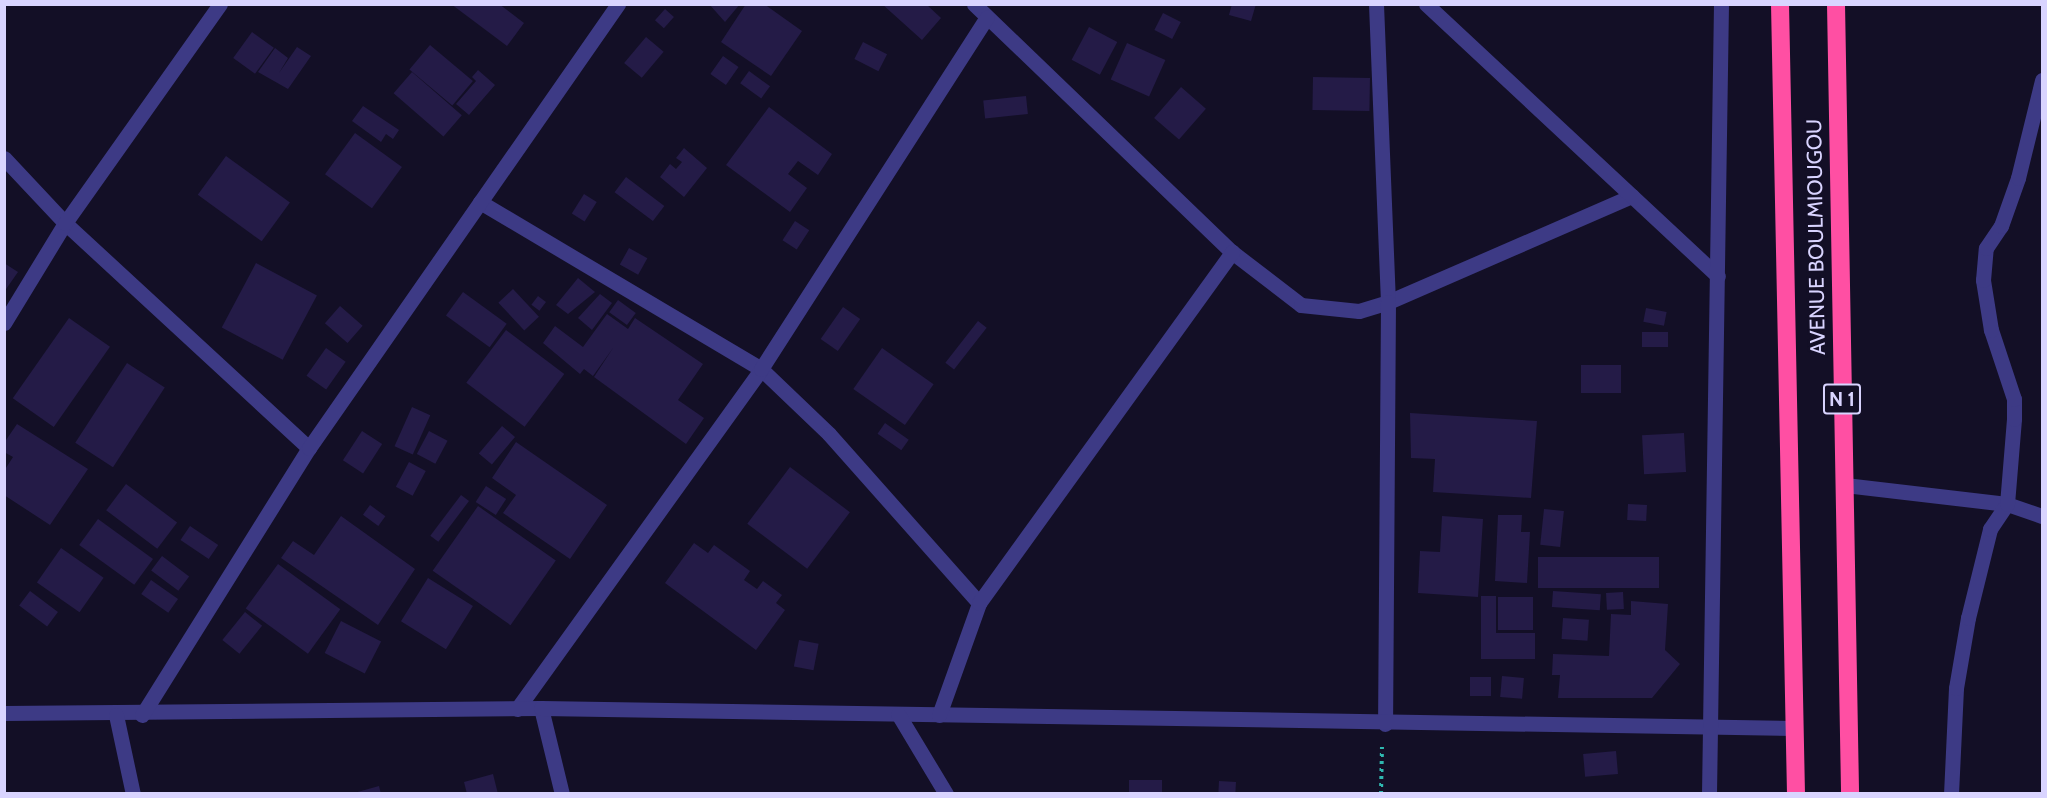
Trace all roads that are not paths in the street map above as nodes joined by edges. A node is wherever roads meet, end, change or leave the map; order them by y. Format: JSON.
{"nodes":[{"id":1,"x":220,"y":4,"type":"edge"},
{"id":2,"x":618,"y":4,"type":"edge"},
{"id":3,"x":974,"y":4,"type":"edge"},
{"id":4,"x":1376,"y":4,"type":"edge"},
{"id":5,"x":1426,"y":4,"type":"edge"},
{"id":6,"x":1721,"y":4,"type":"edge"},
{"id":7,"x":1780,"y":4,"type":"edge"},
{"id":8,"x":1836,"y":4,"type":"edge"},
{"id":9,"x":987,"y":17,"type":"junction"},
{"id":10,"x":2043,"y":80,"type":"edge"},
{"id":11,"x":4,"y":158,"type":"edge"},
{"id":12,"x":1632,"y":196,"type":"junction"},
{"id":13,"x":480,"y":202,"type":"junction"},
{"id":14,"x":65,"y":224,"type":"junction"},
{"id":15,"x":1232,"y":252,"type":"junction"},
{"id":16,"x":1718,"y":276,"type":"junction"},
{"id":17,"x":1388,"y":302,"type":"junction"},
{"id":18,"x":4,"y":323,"type":"edge"},
{"id":19,"x":761,"y":369,"type":"junction"},
{"id":20,"x":309,"y":447,"type":"junction"},
{"id":21,"x":1845,"y":485,"type":"junction"},
{"id":22,"x":2007,"y":504,"type":"junction"},
{"id":23,"x":2041,"y":514,"type":"edge"},
{"id":24,"x":979,"y":603,"type":"junction"},
{"id":25,"x":541,"y":708,"type":"junction"},
{"id":26,"x":517,"y":709,"type":"junction"},
{"id":27,"x":4,"y":713,"type":"edge"},
{"id":28,"x":898,"y":714,"type":"junction"},
{"id":29,"x":116,"y":715,"type":"junction"},
{"id":30,"x":142,"y":715,"type":"junction"},
{"id":31,"x":939,"y":715,"type":"junction"},
{"id":32,"x":1383,"y":725,"type":"junction"},
{"id":33,"x":1794,"y":728,"type":"junction"},
{"id":34,"x":1709,"y":730,"type":"junction"},
{"id":35,"x":133,"y":794,"type":"edge"},
{"id":36,"x":562,"y":794,"type":"edge"},
{"id":37,"x":946,"y":794,"type":"edge"},
{"id":38,"x":1709,"y":794,"type":"edge"},
{"id":39,"x":1796,"y":794,"type":"edge"},
{"id":40,"x":1850,"y":794,"type":"edge"},
{"id":41,"x":1951,"y":794,"type":"edge"}],
"edges":[{"from":1,"to":14,"type":"street"},
{"from":2,"to":13,"type":"street"},
{"from":3,"to":9,"type":"street"},
{"from":4,"to":17,"type":"street"},
{"from":5,"to":12,"type":"street"},
{"from":6,"to":16,"type":"street"},
{"from":7,"to":33,"type":"highway","name":"AVENUE BOULMIOUGOU"},
{"from":8,"to":21,"type":"highway","name":"AVENUE BOULMIOUGOU","number":"N 1"},
{"from":9,"to":15,"type":"street"},
{"from":9,"to":19,"type":"street"},
{"from":10,"to":22,"type":"street"},
{"from":11,"to":14,"type":"street"},
{"from":12,"to":16,"type":"street"},
{"from":12,"to":17,"type":"street"},
{"from":13,"to":19,"type":"street"},
{"from":13,"to":20,"type":"street"},
{"from":14,"to":18,"type":"street"},
{"from":14,"to":20,"type":"street"},
{"from":15,"to":17,"type":"street"},
{"from":15,"to":24,"type":"street"},
{"from":16,"to":34,"type":"street"},
{"from":17,"to":32,"type":"street"},
{"from":19,"to":24,"type":"street"},
{"from":19,"to":26,"type":"street"},
{"from":20,"to":30,"type":"street"},
{"from":21,"to":22,"type":"street"},
{"from":21,"to":40,"type":"highway","name":"AVENUE BOULMIOUGOU","number":"N 1"},
{"from":22,"to":23,"type":"street"},
{"from":22,"to":41,"type":"street"},
{"from":24,"to":31,"type":"street"},
{"from":25,"to":26,"type":"street"},
{"from":25,"to":28,"type":"street"},
{"from":25,"to":36,"type":"street"},
{"from":26,"to":30,"type":"street"},
{"from":27,"to":29,"type":"street"},
{"from":28,"to":31,"type":"street"},
{"from":28,"to":37,"type":"street"},
{"from":29,"to":30,"type":"street"},
{"from":29,"to":35,"type":"street"},
{"from":31,"to":32,"type":"street"},
{"from":32,"to":34,"type":"street"},
{"from":33,"to":34,"type":"street"},
{"from":33,"to":39,"type":"highway","name":"AVENUE BOULMIOUGOU"},
{"from":34,"to":38,"type":"street"}]}
